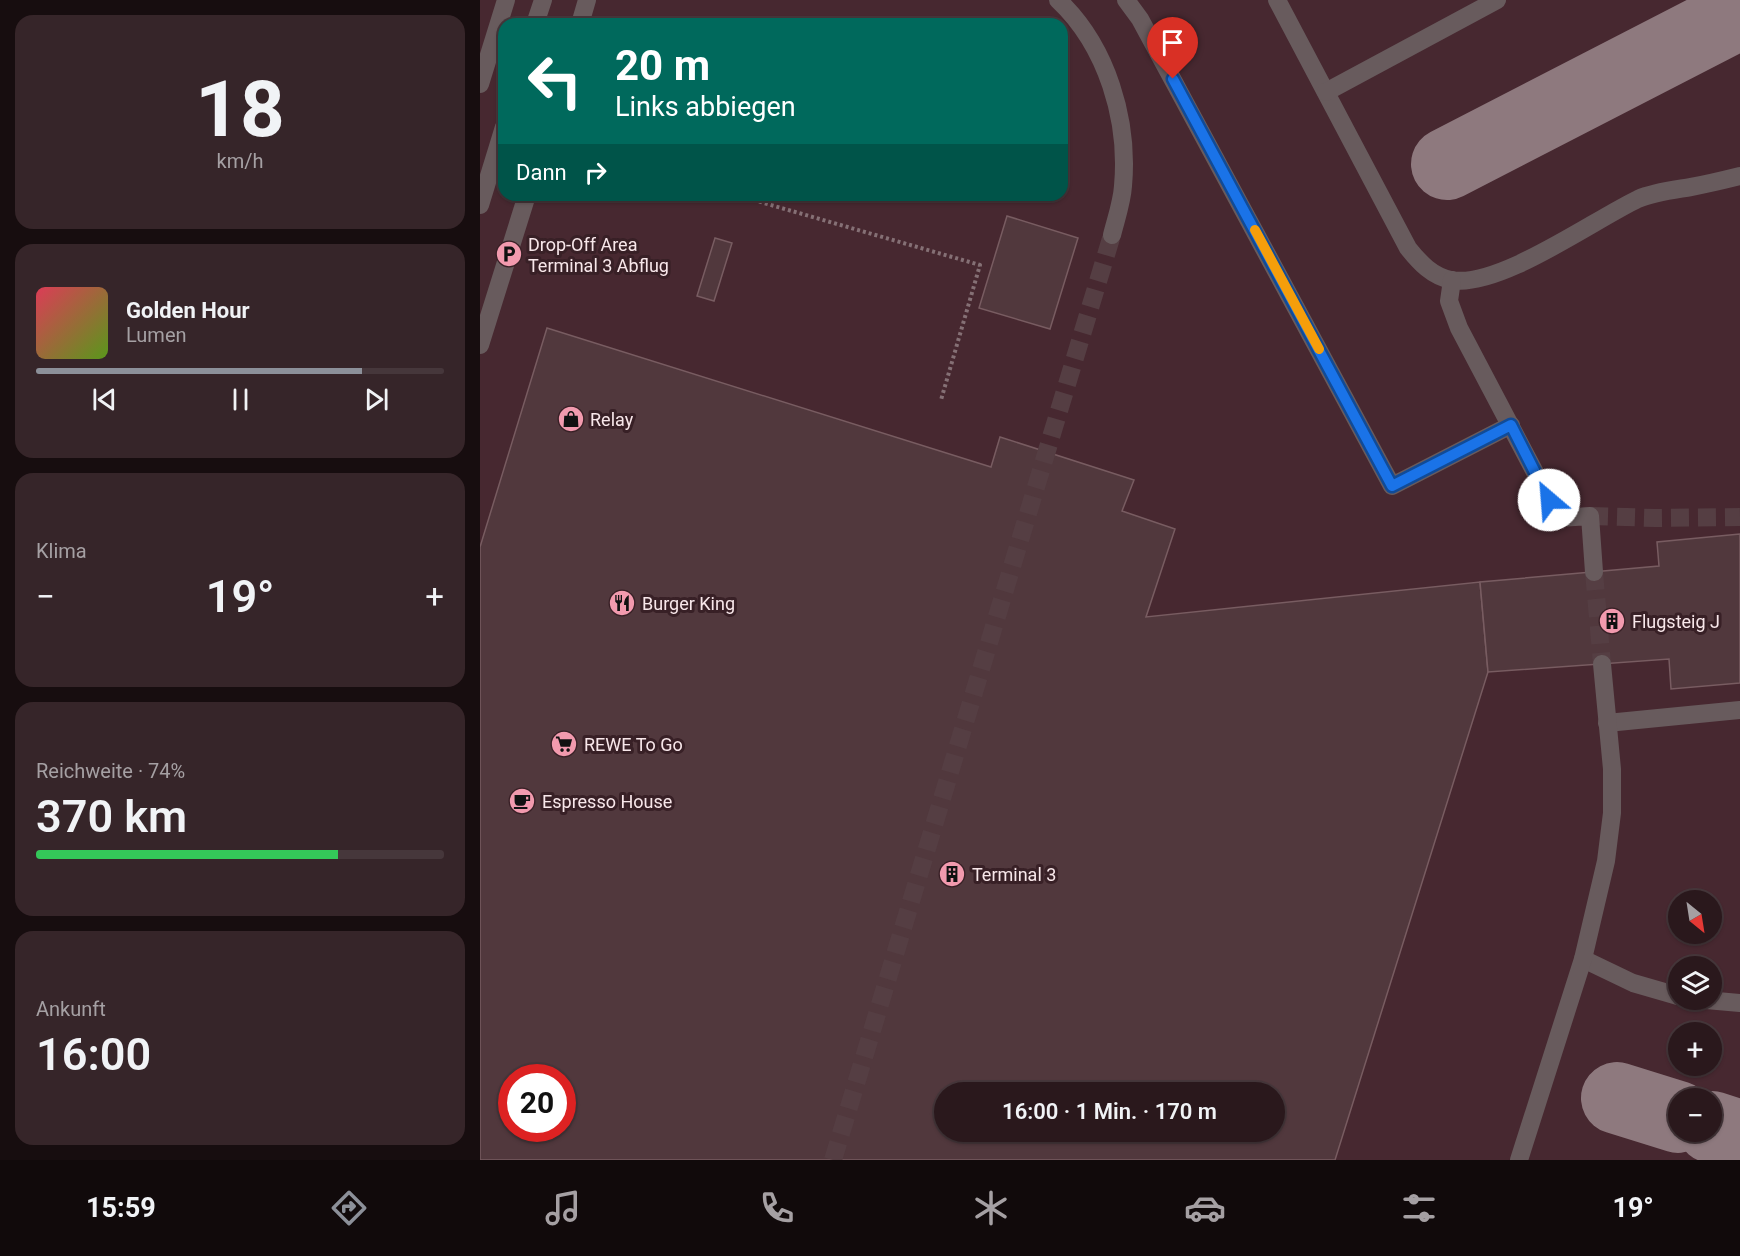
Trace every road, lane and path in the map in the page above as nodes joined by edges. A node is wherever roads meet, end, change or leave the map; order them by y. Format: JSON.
{"nodes":[{"id":1,"x":506,"y":0,"type":"edge"},
{"id":2,"x":543,"y":0,"type":"edge"},
{"id":3,"x":575,"y":0,"type":"edge"},
{"id":4,"x":587,"y":0,"type":"edge"},
{"id":5,"x":1058,"y":0,"type":"edge"},
{"id":6,"x":1126,"y":0,"type":"edge"},
{"id":7,"x":1277,"y":0,"type":"edge"},
{"id":8,"x":1497,"y":0,"type":"edge"},
{"id":9,"x":500,"y":18,"type":"edge"},
{"id":10,"x":537,"y":18,"type":"edge"},
{"id":11,"x":570,"y":18,"type":"edge"},
{"id":12,"x":582,"y":18,"type":"edge"},
{"id":13,"x":498,"y":26,"type":"edge"},
{"id":14,"x":480,"y":84,"type":"edge"},
{"id":15,"x":1326,"y":92,"type":"junction"},
{"id":16,"x":498,"y":146,"type":"edge"},
{"id":17,"x":1740,"y":176,"type":"edge"},
{"id":18,"x":514,"y":201,"type":"edge"},
{"id":19,"x":525,"y":201,"type":"edge"},
{"id":20,"x":757,"y":201,"type":"edge"},
{"id":21,"x":480,"y":205,"type":"edge"},
{"id":22,"x":1112,"y":235,"type":"tunnel mouth"},
{"id":23,"x":1452,"y":280,"type":"junction"},
{"id":24,"x":480,"y":314,"type":"edge"},
{"id":25,"x":480,"y":345,"type":"edge"},
{"id":26,"x":941,"y":400,"type":"dead end"},
{"id":27,"x":1511,"y":425,"type":"junction"},
{"id":28,"x":1594,"y":572,"type":"tunnel mouth"},
{"id":29,"x":1602,"y":664,"type":"tunnel mouth"},
{"id":30,"x":1740,"y":710,"type":"edge"},
{"id":31,"x":1607,"y":723,"type":"junction"},
{"id":32,"x":1583,"y":959,"type":"junction"},
{"id":33,"x":1668,"y":993,"type":"edge"},
{"id":34,"x":1722,"y":1001,"type":"edge"},
{"id":35,"x":1740,"y":1003,"type":"edge"},
{"id":36,"x":1519,"y":1160,"type":"edge"}],
"edges":[{"from":1,"to":9,"type":"lane"},
{"from":2,"to":10,"type":"lane"},
{"from":3,"to":11,"type":"lane"},
{"from":4,"to":12,"type":"lane"},
{"from":5,"to":22,"type":"lane"},
{"from":6,"to":27,"type":"lane"},
{"from":7,"to":15,"type":"lane"},
{"from":8,"to":15,"type":"lane"},
{"from":13,"to":14,"type":"lane"},
{"from":15,"to":23,"type":"lane"},
{"from":16,"to":21,"type":"lane"},
{"from":17,"to":23,"type":"lane"},
{"from":18,"to":24,"type":"lane"},
{"from":19,"to":25,"type":"lane"},
{"from":20,"to":26,"type":"path"},
{"from":23,"to":27,"type":"lane"},
{"from":27,"to":28,"type":"lane"},
{"from":29,"to":31,"type":"lane"},
{"from":30,"to":31,"type":"lane"},
{"from":31,"to":32,"type":"lane"},
{"from":32,"to":33,"type":"lane"},
{"from":32,"to":36,"type":"lane"},
{"from":34,"to":35,"type":"lane"}]}
